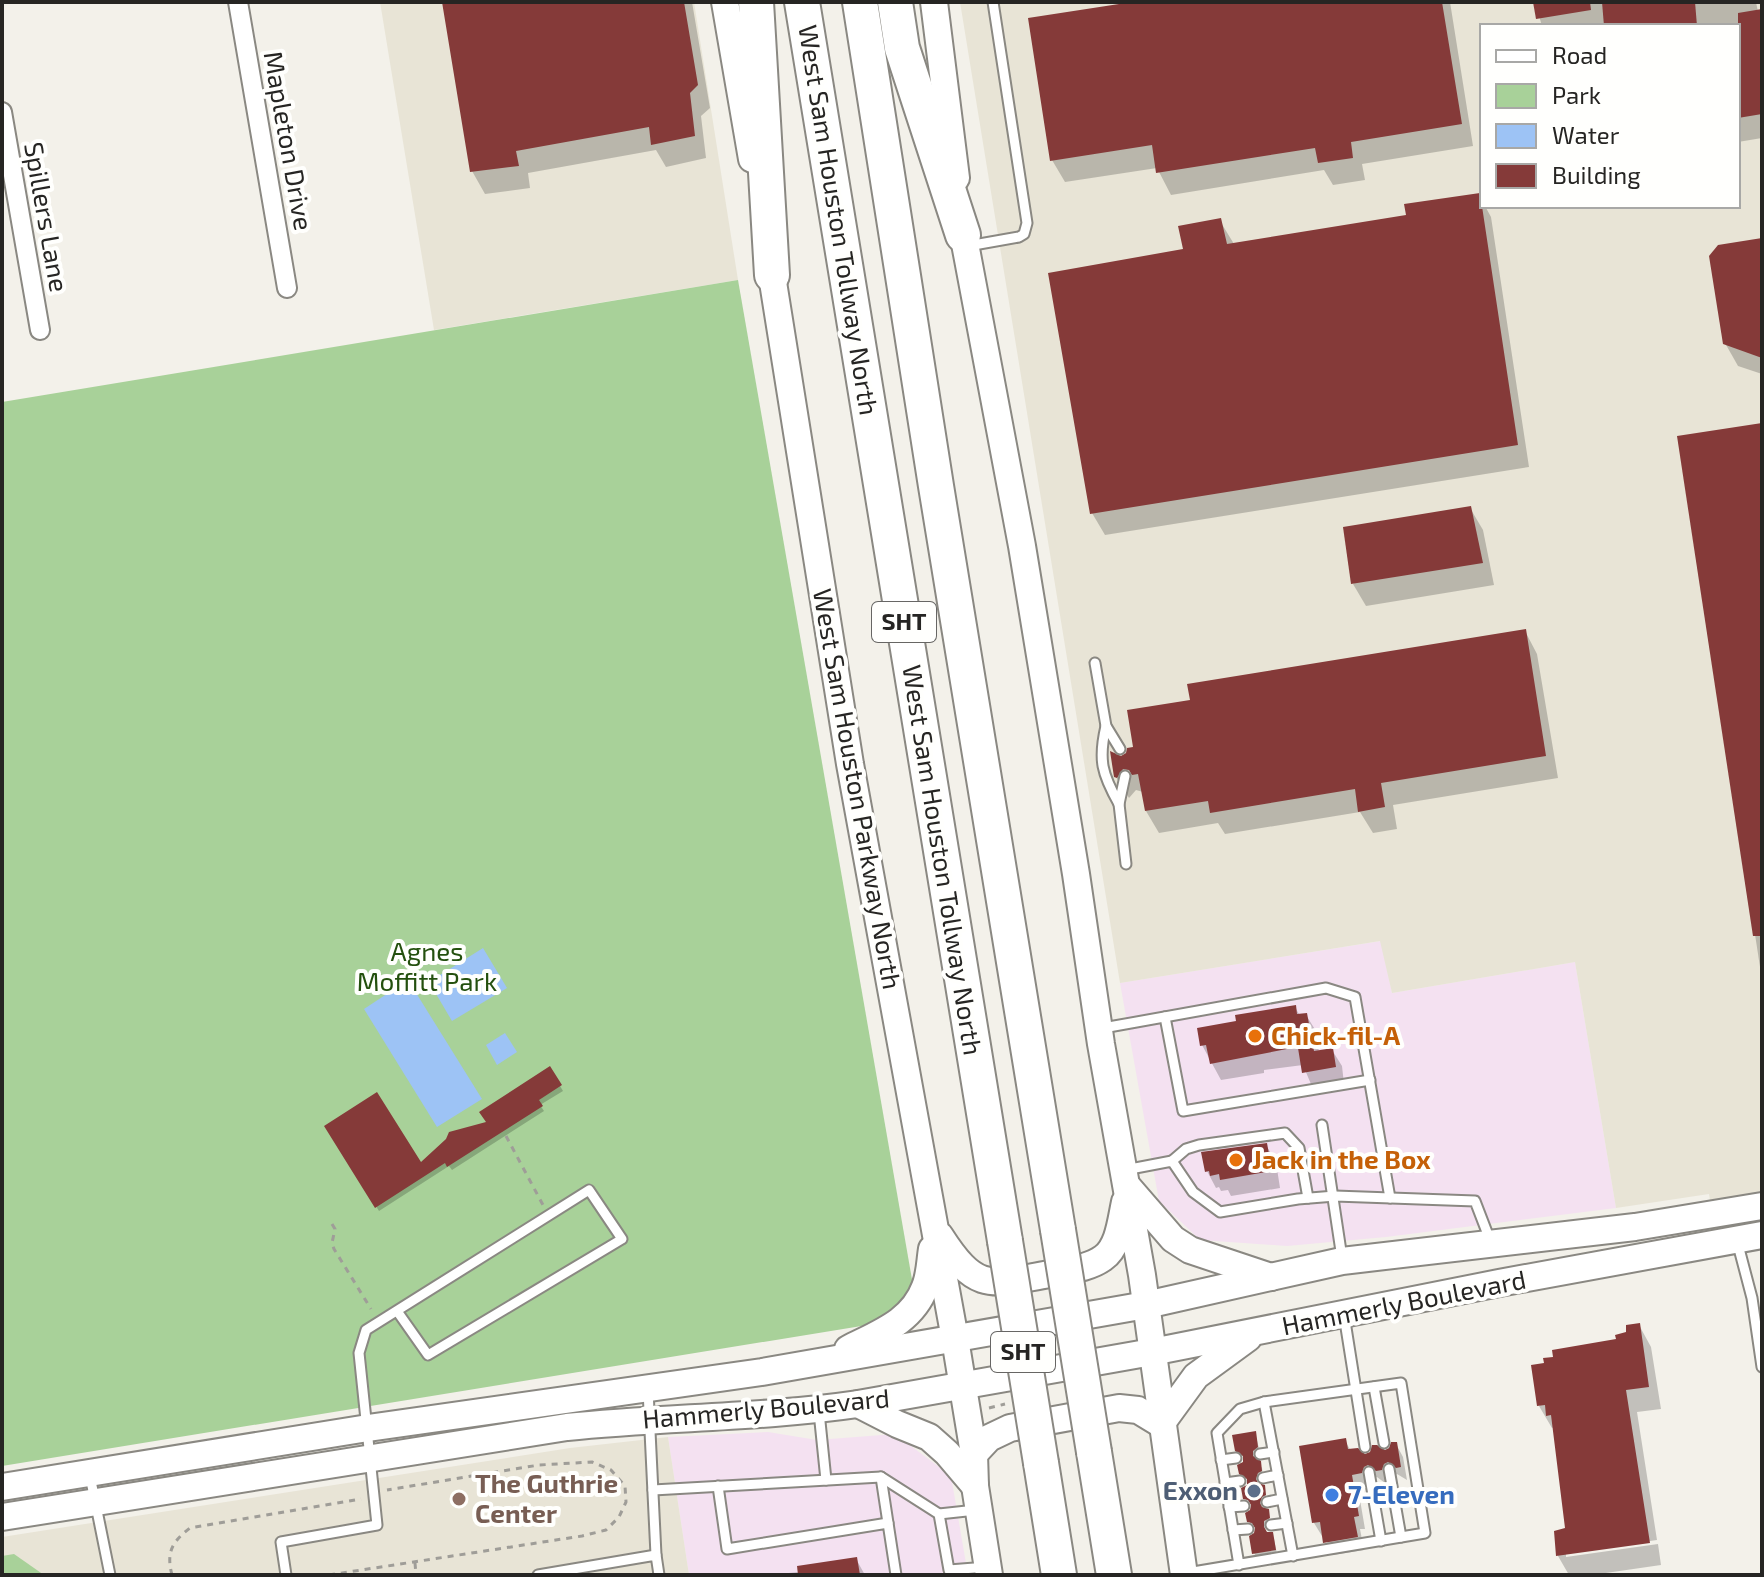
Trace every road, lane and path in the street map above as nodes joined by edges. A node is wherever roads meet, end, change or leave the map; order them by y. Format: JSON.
{"nodes":[{"id":1,"x":238,"y":2,"type":"edge"},
{"id":2,"x":725,"y":2,"type":"edge"},
{"id":3,"x":756,"y":2,"type":"edge"},
{"id":4,"x":802,"y":2,"type":"edge"},
{"id":5,"x":860,"y":2,"type":"edge"},
{"id":6,"x":895,"y":2,"type":"edge"},
{"id":7,"x":934,"y":2,"type":"edge"},
{"id":8,"x":993,"y":2,"type":"edge"},
{"id":9,"x":2,"y":112,"type":"edge"},
{"id":10,"x":964,"y":241,"type":"junction"},
{"id":11,"x":772,"y":275,"type":"junction"},
{"id":12,"x":287,"y":288,"type":"dead end"},
{"id":13,"x":40,"y":330,"type":"dead end"},
{"id":14,"x":1095,"y":663,"type":"dead end"},
{"id":15,"x":1106,"y":726,"type":"junction"},
{"id":16,"x":1120,"y":749,"type":"dead end"},
{"id":17,"x":1125,"y":776,"type":"dead end"},
{"id":18,"x":1119,"y":804,"type":"junction"},
{"id":19,"x":1126,"y":864,"type":"dead end"},
{"id":20,"x":1165,"y":1017,"type":"junction"},
{"id":21,"x":1099,"y":1029,"type":"junction"},
{"id":22,"x":1370,"y":1080,"type":"junction"},
{"id":23,"x":1322,"y":1125,"type":"dead end"},
{"id":24,"x":506,"y":1136,"type":"dead end"},
{"id":25,"x":1172,"y":1161,"type":"junction"},
{"id":26,"x":1126,"y":1178,"type":"junction"},
{"id":27,"x":1335,"y":1196,"type":"junction"},
{"id":28,"x":1308,"y":1198,"type":"junction"},
{"id":29,"x":1390,"y":1198,"type":"junction"},
{"id":30,"x":1762,"y":1206,"type":"edge"},
{"id":31,"x":549,"y":1216,"type":"junction"},
{"id":32,"x":332,"y":1224,"type":"dead end"},
{"id":33,"x":936,"y":1230,"type":"junction"},
{"id":34,"x":1762,"y":1235,"type":"edge"},
{"id":35,"x":1736,"y":1238,"type":"junction"},
{"id":36,"x":1492,"y":1245,"type":"junction"},
{"id":37,"x":1342,"y":1261,"type":"junction"},
{"id":38,"x":1271,"y":1277,"type":"junction"},
{"id":39,"x":1757,"y":1297,"type":"edge"},
{"id":40,"x":1146,"y":1305,"type":"junction"},
{"id":41,"x":397,"y":1311,"type":"junction"},
{"id":42,"x":1344,"y":1315,"type":"junction"},
{"id":43,"x":380,"y":1322,"type":"junction"},
{"id":44,"x":1259,"y":1331,"type":"junction"},
{"id":45,"x":955,"y":1339,"type":"junction"},
{"id":46,"x":1152,"y":1352,"type":"junction"},
{"id":47,"x":822,"y":1362,"type":"junction"},
{"id":48,"x":1762,"y":1367,"type":"edge"},
{"id":49,"x":648,"y":1386,"type":"junction"},
{"id":50,"x":962,"y":1387,"type":"junction"},
{"id":51,"x":1374,"y":1387,"type":"junction"},
{"id":52,"x":1355,"y":1390,"type":"junction"},
{"id":53,"x":1264,"y":1402,"type":"junction"},
{"id":54,"x":858,"y":1404,"type":"junction"},
{"id":55,"x":819,"y":1409,"type":"junction"},
{"id":56,"x":649,"y":1419,"type":"junction"},
{"id":57,"x":1161,"y":1424,"type":"junction"},
{"id":58,"x":368,"y":1428,"type":"junction"},
{"id":59,"x":1384,"y":1443,"type":"dead end"},
{"id":60,"x":1365,"y":1447,"type":"dead end"},
{"id":61,"x":1274,"y":1452,"type":"junction"},
{"id":62,"x":974,"y":1454,"type":"junction"},
{"id":63,"x":1260,"y":1454,"type":"dead end"},
{"id":64,"x":370,"y":1458,"type":"junction"},
{"id":65,"x":1236,"y":1458,"type":"dead end"},
{"id":66,"x":1221,"y":1460,"type":"junction"},
{"id":67,"x":1389,"y":1469,"type":"dead end"},
{"id":68,"x":1369,"y":1472,"type":"dead end"},
{"id":69,"x":89,"y":1474,"type":"junction"},
{"id":70,"x":1278,"y":1475,"type":"junction"},
{"id":71,"x":881,"y":1477,"type":"junction"},
{"id":72,"x":1263,"y":1478,"type":"dead end"},
{"id":73,"x":826,"y":1480,"type":"junction"},
{"id":74,"x":1240,"y":1481,"type":"dead end"},
{"id":75,"x":718,"y":1486,"type":"junction"},
{"id":76,"x":2,"y":1487,"type":"edge"},
{"id":77,"x":1226,"y":1488,"type":"junction"},
{"id":78,"x":653,"y":1490,"type":"junction"},
{"id":79,"x":374,"y":1495,"type":"junction"},
{"id":80,"x":977,"y":1498,"type":"junction"},
{"id":81,"x":1173,"y":1499,"type":"junction"},
{"id":82,"x":1282,"y":1499,"type":"junction"},
{"id":83,"x":97,"y":1502,"type":"junction"},
{"id":84,"x":1267,"y":1502,"type":"dead end"},
{"id":85,"x":1244,"y":1506,"type":"dead end"},
{"id":86,"x":1229,"y":1507,"type":"junction"},
{"id":87,"x":939,"y":1514,"type":"junction"},
{"id":88,"x":2,"y":1517,"type":"edge"},
{"id":89,"x":888,"y":1523,"type":"junction"},
{"id":90,"x":1287,"y":1523,"type":"junction"},
{"id":91,"x":1271,"y":1525,"type":"dead end"},
{"id":92,"x":1248,"y":1529,"type":"dead end"},
{"id":93,"x":1233,"y":1530,"type":"junction"},
{"id":94,"x":1401,"y":1537,"type":"junction"},
{"id":95,"x":1381,"y":1541,"type":"junction"},
{"id":96,"x":656,"y":1555,"type":"junction"},
{"id":97,"x":1293,"y":1556,"type":"junction"},
{"id":98,"x":415,"y":1561,"type":"junction"},
{"id":99,"x":1239,"y":1565,"type":"junction"},
{"id":100,"x":988,"y":1571,"type":"edge"},
{"id":101,"x":949,"y":1572,"type":"edge"},
{"id":102,"x":1184,"y":1574,"type":"edge"},
{"id":103,"x":110,"y":1575,"type":"edge"},
{"id":104,"x":172,"y":1575,"type":"edge"},
{"id":105,"x":286,"y":1575,"type":"edge"},
{"id":106,"x":329,"y":1575,"type":"edge"},
{"id":107,"x":416,"y":1575,"type":"edge"},
{"id":108,"x":538,"y":1575,"type":"edge"},
{"id":109,"x":659,"y":1575,"type":"edge"},
{"id":110,"x":896,"y":1575,"type":"edge"},
{"id":111,"x":1059,"y":1575,"type":"edge"},
{"id":112,"x":1114,"y":1575,"type":"edge"}],
"edges":[{"from":1,"to":12,"type":"street","name":"Mapleton Drive"},
{"from":2,"to":11,"type":"main road","name":"West Sam Houston Parkway North"},
{"from":3,"to":11,"type":"highway"},
{"from":4,"to":111,"type":"highway","name":"West Sam Houston Tollway North","number":"SHT","bridge":true},
{"from":5,"to":112,"type":"highway","name":"West Sam Houston Tollway North","number":"SHT","bridge":true},
{"from":6,"to":10,"type":"highway"},
{"from":7,"to":10,"type":"main road"},
{"from":8,"to":10,"type":"lane"},
{"from":9,"to":13,"type":"street","name":"Spillers Lane"},
{"from":10,"to":21,"type":"main road"},
{"from":11,"to":33,"type":"main road","name":"West Sam Houston Parkway North"},
{"from":14,"to":15,"type":"lane"},
{"from":15,"to":16,"type":"lane"},
{"from":15,"to":18,"type":"lane"},
{"from":17,"to":18,"type":"lane"},
{"from":18,"to":19,"type":"lane"},
{"from":20,"to":21,"type":"lane"},
{"from":20,"to":22,"type":"lane"},
{"from":20,"to":22,"type":"lane"},
{"from":21,"to":26,"type":"main road"},
{"from":22,"to":29,"type":"lane"},
{"from":23,"to":27,"type":"lane"},
{"from":24,"to":31,"type":"path"},
{"from":25,"to":26,"type":"lane"},
{"from":25,"to":28,"type":"lane"},
{"from":25,"to":28,"type":"lane"},
{"from":26,"to":33,"type":"main road"},
{"from":26,"to":38,"type":"main road"},
{"from":26,"to":40,"type":"main road"},
{"from":27,"to":28,"type":"lane"},
{"from":27,"to":29,"type":"lane"},
{"from":27,"to":37,"type":"lane"},
{"from":29,"to":36,"type":"lane"},
{"from":30,"to":36,"type":"main road","name":"Hammerly Boulevard"},
{"from":31,"to":41,"type":"lane"},
{"from":31,"to":41,"type":"lane"},
{"from":32,"to":43,"type":"path"},
{"from":33,"to":45,"type":"main road","name":"West Sam Houston Parkway North"},
{"from":33,"to":47,"type":"main road"},
{"from":34,"to":35,"type":"main road","name":"Hammerly Boulevard"},
{"from":35,"to":39,"type":"lane"},
{"from":35,"to":42,"type":"main road","name":"Hammerly Boulevard"},
{"from":36,"to":37,"type":"main road","name":"Hammerly Boulevard"},
{"from":37,"to":38,"type":"main road","name":"Hammerly Boulevard"},
{"from":38,"to":40,"type":"main road","name":"Hammerly Boulevard"},
{"from":39,"to":48,"type":"lane"},
{"from":40,"to":45,"type":"main road","name":"Hammerly Boulevard"},
{"from":40,"to":46,"type":"main road"},
{"from":41,"to":43,"type":"lane"},
{"from":42,"to":44,"type":"main road","name":"Hammerly Boulevard"},
{"from":42,"to":52,"type":"lane"},
{"from":43,"to":58,"type":"lane"},
{"from":44,"to":46,"type":"main road","name":"Hammerly Boulevard"},
{"from":44,"to":57,"type":"main road"},
{"from":45,"to":47,"type":"main road","name":"Hammerly Boulevard"},
{"from":45,"to":50,"type":"main road","name":"West Sam Houston Parkway North"},
{"from":46,"to":50,"type":"main road","name":"Hammerly Boulevard"},
{"from":46,"to":57,"type":"main road"},
{"from":47,"to":49,"type":"main road","name":"Hammerly Boulevard"},
{"from":49,"to":56,"type":"lane"},
{"from":49,"to":58,"type":"main road","name":"Hammerly Boulevard"},
{"from":50,"to":54,"type":"main road","name":"Hammerly Boulevard"},
{"from":50,"to":62,"type":"main road","name":"West Sam Houston Parkway North"},
{"from":51,"to":52,"type":"lane"},
{"from":51,"to":59,"type":"lane"},
{"from":51,"to":94,"type":"lane"},
{"from":52,"to":53,"type":"lane"},
{"from":52,"to":60,"type":"lane"},
{"from":53,"to":61,"type":"lane"},
{"from":53,"to":66,"type":"lane"},
{"from":54,"to":55,"type":"main road","name":"Hammerly Boulevard"},
{"from":54,"to":80,"type":"main road"},
{"from":55,"to":56,"type":"main road","name":"Hammerly Boulevard"},
{"from":55,"to":73,"type":"lane"},
{"from":56,"to":64,"type":"main road","name":"Hammerly Boulevard"},
{"from":56,"to":78,"type":"lane"},
{"from":57,"to":62,"type":"main road"},
{"from":57,"to":81,"type":"main road"},
{"from":58,"to":64,"type":"lane"},
{"from":58,"to":69,"type":"main road","name":"Hammerly Boulevard"},
{"from":61,"to":63,"type":"lane"},
{"from":61,"to":70,"type":"lane"},
{"from":62,"to":80,"type":"main road","name":"West Sam Houston Parkway North"},
{"from":64,"to":79,"type":"lane"},
{"from":64,"to":83,"type":"main road","name":"Hammerly Boulevard"},
{"from":65,"to":66,"type":"lane"},
{"from":66,"to":77,"type":"lane"},
{"from":67,"to":94,"type":"lane"},
{"from":68,"to":95,"type":"lane"},
{"from":69,"to":76,"type":"main road","name":"Hammerly Boulevard"},
{"from":69,"to":83,"type":"lane"},
{"from":70,"to":72,"type":"lane"},
{"from":70,"to":82,"type":"lane"},
{"from":71,"to":73,"type":"lane"},
{"from":71,"to":87,"type":"lane"},
{"from":71,"to":89,"type":"lane"},
{"from":73,"to":75,"type":"lane"},
{"from":74,"to":77,"type":"lane"},
{"from":75,"to":78,"type":"lane"},
{"from":75,"to":89,"type":"lane"},
{"from":77,"to":81,"type":"lane"},
{"from":77,"to":86,"type":"lane"},
{"from":78,"to":96,"type":"lane"},
{"from":79,"to":98,"type":"path"},
{"from":79,"to":104,"type":"path"},
{"from":79,"to":105,"type":"lane"},
{"from":80,"to":87,"type":"lane"},
{"from":80,"to":100,"type":"main road","name":"West Sam Houston Parkway North"},
{"from":81,"to":102,"type":"main road"},
{"from":82,"to":84,"type":"lane"},
{"from":82,"to":90,"type":"lane"},
{"from":83,"to":88,"type":"main road","name":"Hammerly Boulevard"},
{"from":83,"to":103,"type":"lane"},
{"from":85,"to":86,"type":"lane"},
{"from":86,"to":93,"type":"lane"},
{"from":87,"to":101,"type":"lane"},
{"from":89,"to":110,"type":"lane"},
{"from":90,"to":91,"type":"lane"},
{"from":90,"to":97,"type":"lane"},
{"from":92,"to":93,"type":"lane"},
{"from":93,"to":99,"type":"lane"},
{"from":94,"to":95,"type":"lane"},
{"from":95,"to":97,"type":"lane"},
{"from":96,"to":108,"type":"lane"},
{"from":96,"to":109,"type":"lane"},
{"from":97,"to":99,"type":"lane"},
{"from":98,"to":106,"type":"path"},
{"from":98,"to":107,"type":"path"},
{"from":99,"to":102,"type":"lane"},
{"from":100,"to":101,"type":"lane"}]}
